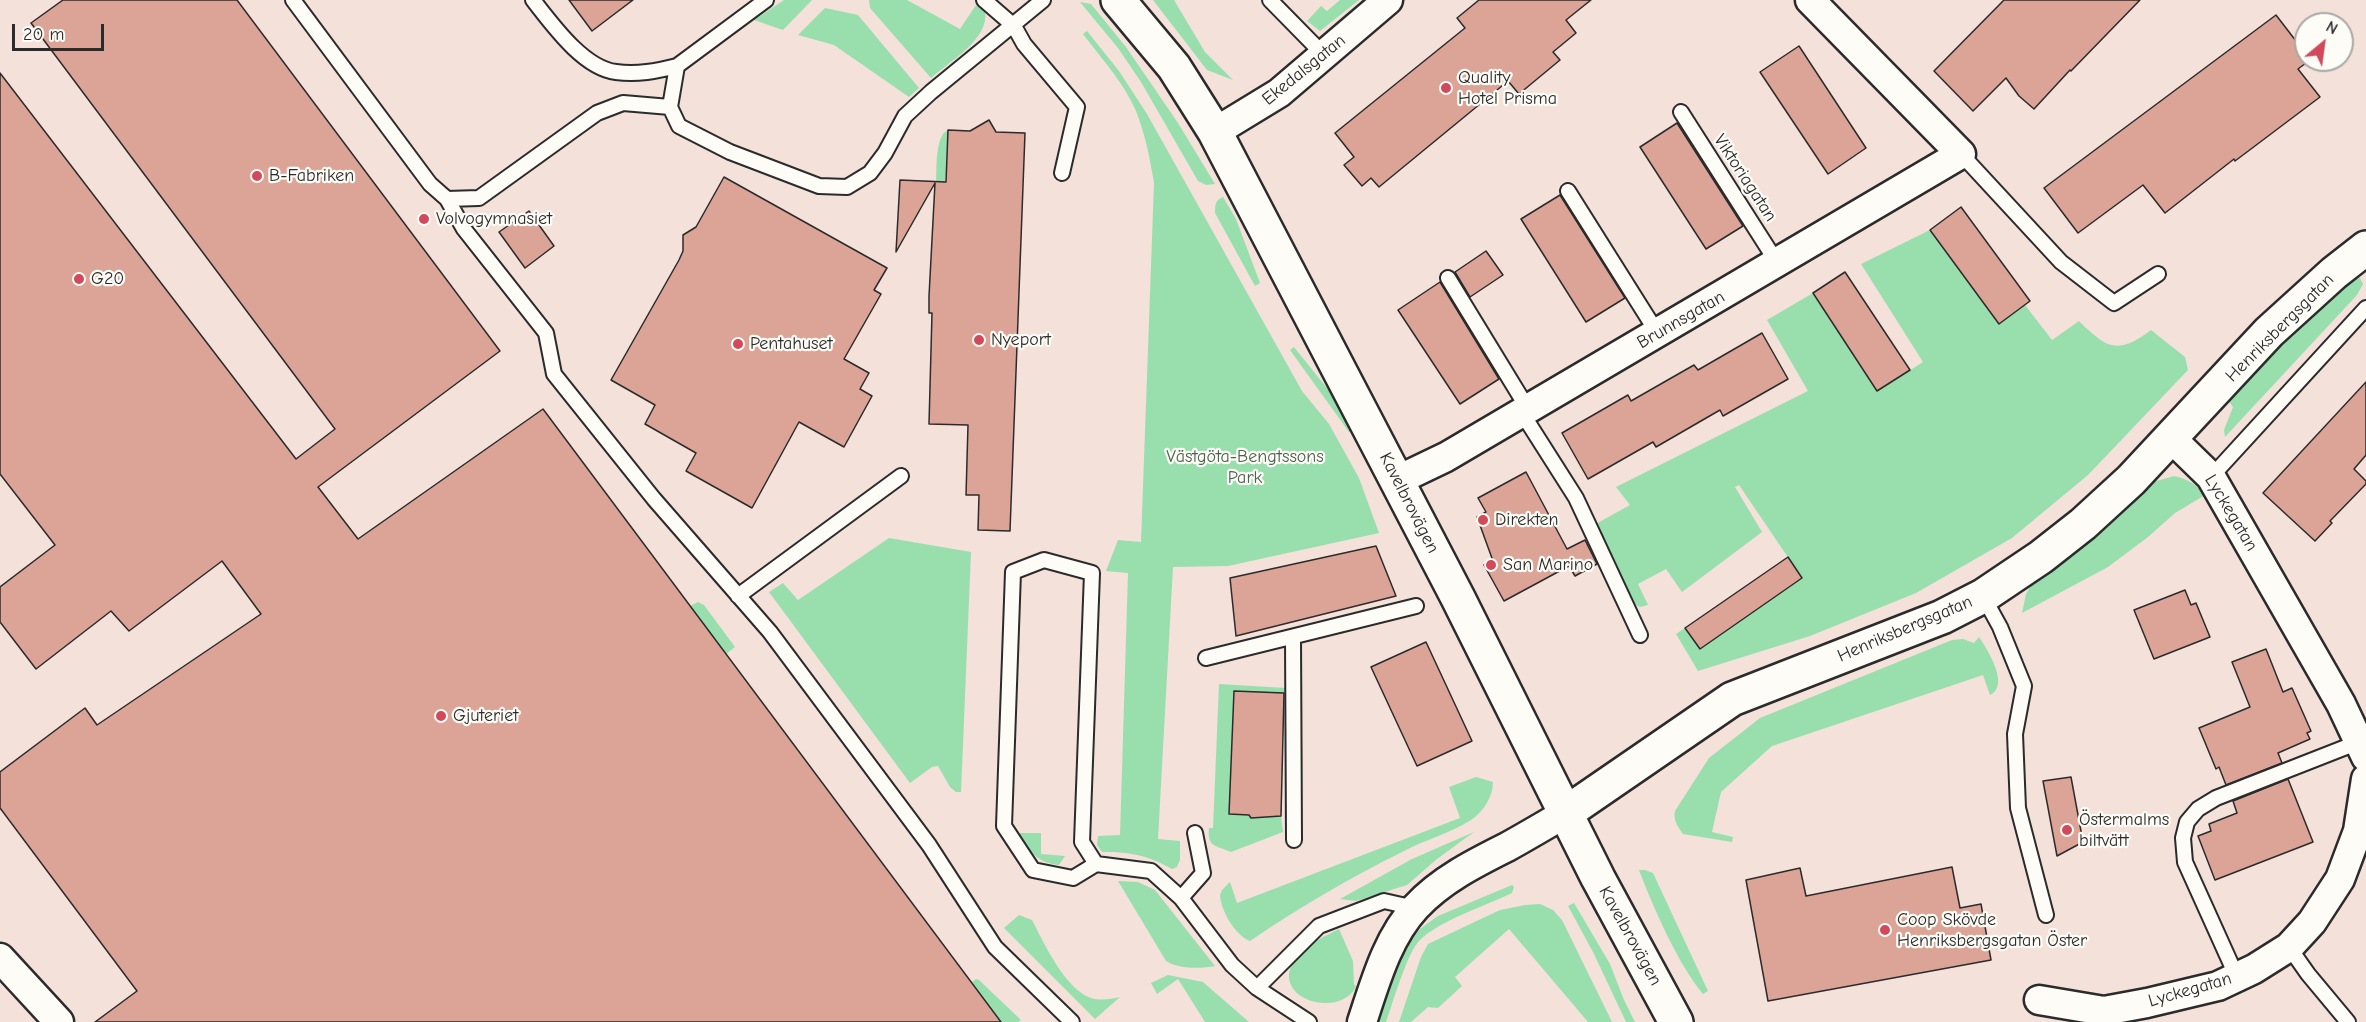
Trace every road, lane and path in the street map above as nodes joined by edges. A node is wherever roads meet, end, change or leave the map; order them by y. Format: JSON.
{"nodes":[{"id":1,"x":293,"y":0,"type":"edge"},
{"id":2,"x":533,"y":0,"type":"edge"},
{"id":3,"x":766,"y":0,"type":"edge"},
{"id":4,"x":984,"y":0,"type":"edge"},
{"id":5,"x":1043,"y":0,"type":"edge"},
{"id":6,"x":1118,"y":0,"type":"edge"},
{"id":7,"x":1270,"y":0,"type":"edge"},
{"id":8,"x":1388,"y":0,"type":"edge"},
{"id":9,"x":1810,"y":0,"type":"edge"},
{"id":10,"x":1014,"y":26,"type":"junction"},
{"id":11,"x":1324,"y":55,"type":"junction"},
{"id":12,"x":677,"y":66,"type":"junction"},
{"id":13,"x":670,"y":107,"type":"junction"},
{"id":14,"x":1681,"y":112,"type":"dead end"},
{"id":15,"x":1215,"y":132,"type":"junction"},
{"id":16,"x":1961,"y":154,"type":"junction"},
{"id":17,"x":1062,"y":173,"type":"dead end"},
{"id":18,"x":1568,"y":191,"type":"dead end"},
{"id":19,"x":447,"y":199,"type":"junction"},
{"id":20,"x":2365,"y":251,"type":"edge"},
{"id":21,"x":1778,"y":264,"type":"junction"},
{"id":22,"x":2158,"y":274,"type":"dead end"},
{"id":23,"x":1448,"y":278,"type":"dead end"},
{"id":24,"x":2366,"y":308,"type":"edge"},
{"id":25,"x":1658,"y":334,"type":"junction"},
{"id":26,"x":1525,"y":411,"type":"junction"},
{"id":27,"x":2170,"y":437,"type":"junction"},
{"id":28,"x":901,"y":476,"type":"dead end"},
{"id":29,"x":2211,"y":477,"type":"junction"},
{"id":30,"x":1398,"y":480,"type":"junction"},
{"id":31,"x":738,"y":596,"type":"junction"},
{"id":32,"x":1983,"y":596,"type":"junction"},
{"id":33,"x":1416,"y":606,"type":"dead end"},
{"id":34,"x":1640,"y":635,"type":"dead end"},
{"id":35,"x":1293,"y":638,"type":"junction"},
{"id":36,"x":1206,"y":658,"type":"dead end"},
{"id":37,"x":2363,"y":749,"type":"edge"},
{"id":38,"x":2366,"y":779,"type":"edge"},
{"id":39,"x":1566,"y":813,"type":"junction"},
{"id":40,"x":1196,"y":833,"type":"dead end"},
{"id":41,"x":1294,"y":840,"type":"dead end"},
{"id":42,"x":1096,"y":864,"type":"junction"},
{"id":43,"x":1181,"y":898,"type":"junction"},
{"id":44,"x":1415,"y":908,"type":"junction"},
{"id":45,"x":2046,"y":915,"type":"dead end"},
{"id":46,"x":2289,"y":947,"type":"junction"},
{"id":47,"x":0,"y":958,"type":"edge"},
{"id":48,"x":2235,"y":978,"type":"junction"},
{"id":49,"x":1257,"y":988,"type":"junction"},
{"id":50,"x":2040,"y":1000,"type":"dead end"},
{"id":51,"x":60,"y":1022,"type":"edge"},
{"id":52,"x":1072,"y":1022,"type":"edge"},
{"id":53,"x":1309,"y":1022,"type":"edge"},
{"id":54,"x":1362,"y":1022,"type":"edge"},
{"id":55,"x":1676,"y":1022,"type":"edge"},
{"id":56,"x":2348,"y":1022,"type":"edge"}],
"edges":[{"from":1,"to":19,"type":"lane"},
{"from":2,"to":12,"type":"lane"},
{"from":3,"to":12,"type":"lane"},
{"from":4,"to":10,"type":"lane"},
{"from":5,"to":10,"type":"lane"},
{"from":6,"to":15,"type":"main road","name":"Kavelbrovägen"},
{"from":7,"to":11,"type":"lane"},
{"from":8,"to":11,"type":"street","name":"Ekedalsgatan"},
{"from":9,"to":16,"type":"street"},
{"from":10,"to":13,"type":"lane"},
{"from":10,"to":17,"type":"lane"},
{"from":11,"to":15,"type":"street","name":"Ekedalsgatan"},
{"from":12,"to":13,"type":"lane"},
{"from":13,"to":19,"type":"lane"},
{"from":14,"to":21,"type":"lane","name":"Viktoriagatan"},
{"from":15,"to":30,"type":"main road","name":"Kavelbrovägen"},
{"from":16,"to":21,"type":"street","name":"Brunnsgatan"},
{"from":16,"to":22,"type":"lane"},
{"from":18,"to":25,"type":"lane"},
{"from":19,"to":31,"type":"lane"},
{"from":20,"to":27,"type":"main road","name":"Henriksbergsgatan"},
{"from":21,"to":25,"type":"street","name":"Brunnsgatan"},
{"from":23,"to":26,"type":"lane"},
{"from":24,"to":29,"type":"lane"},
{"from":25,"to":26,"type":"street","name":"Brunnsgatan"},
{"from":26,"to":30,"type":"street","name":"Brunnsgatan"},
{"from":26,"to":34,"type":"lane"},
{"from":27,"to":29,"type":"street","name":"Lyckegatan"},
{"from":27,"to":32,"type":"main road","name":"Henriksbergsgatan"},
{"from":28,"to":31,"type":"lane"},
{"from":29,"to":37,"type":"street","name":"Lyckegatan"},
{"from":30,"to":39,"type":"main road","name":"Kavelbrovägen"},
{"from":31,"to":52,"type":"lane"},
{"from":32,"to":39,"type":"main road","name":"Henriksbergsgatan"},
{"from":32,"to":45,"type":"lane"},
{"from":33,"to":35,"type":"lane"},
{"from":35,"to":36,"type":"lane"},
{"from":35,"to":41,"type":"lane"},
{"from":37,"to":48,"type":"lane"},
{"from":38,"to":46,"type":"street","name":"Lyckegatan"},
{"from":39,"to":44,"type":"street"},
{"from":39,"to":55,"type":"main road","name":"Kavelbrovägen"},
{"from":40,"to":43,"type":"lane"},
{"from":42,"to":42,"type":"lane"},
{"from":42,"to":43,"type":"lane"},
{"from":43,"to":49,"type":"lane"},
{"from":44,"to":49,"type":"lane"},
{"from":44,"to":54,"type":"street"},
{"from":46,"to":48,"type":"street","name":"Lyckegatan"},
{"from":46,"to":56,"type":"lane"},
{"from":47,"to":51,"type":"street"},
{"from":48,"to":50,"type":"street","name":"Lyckegatan"},
{"from":49,"to":53,"type":"lane"}]}
